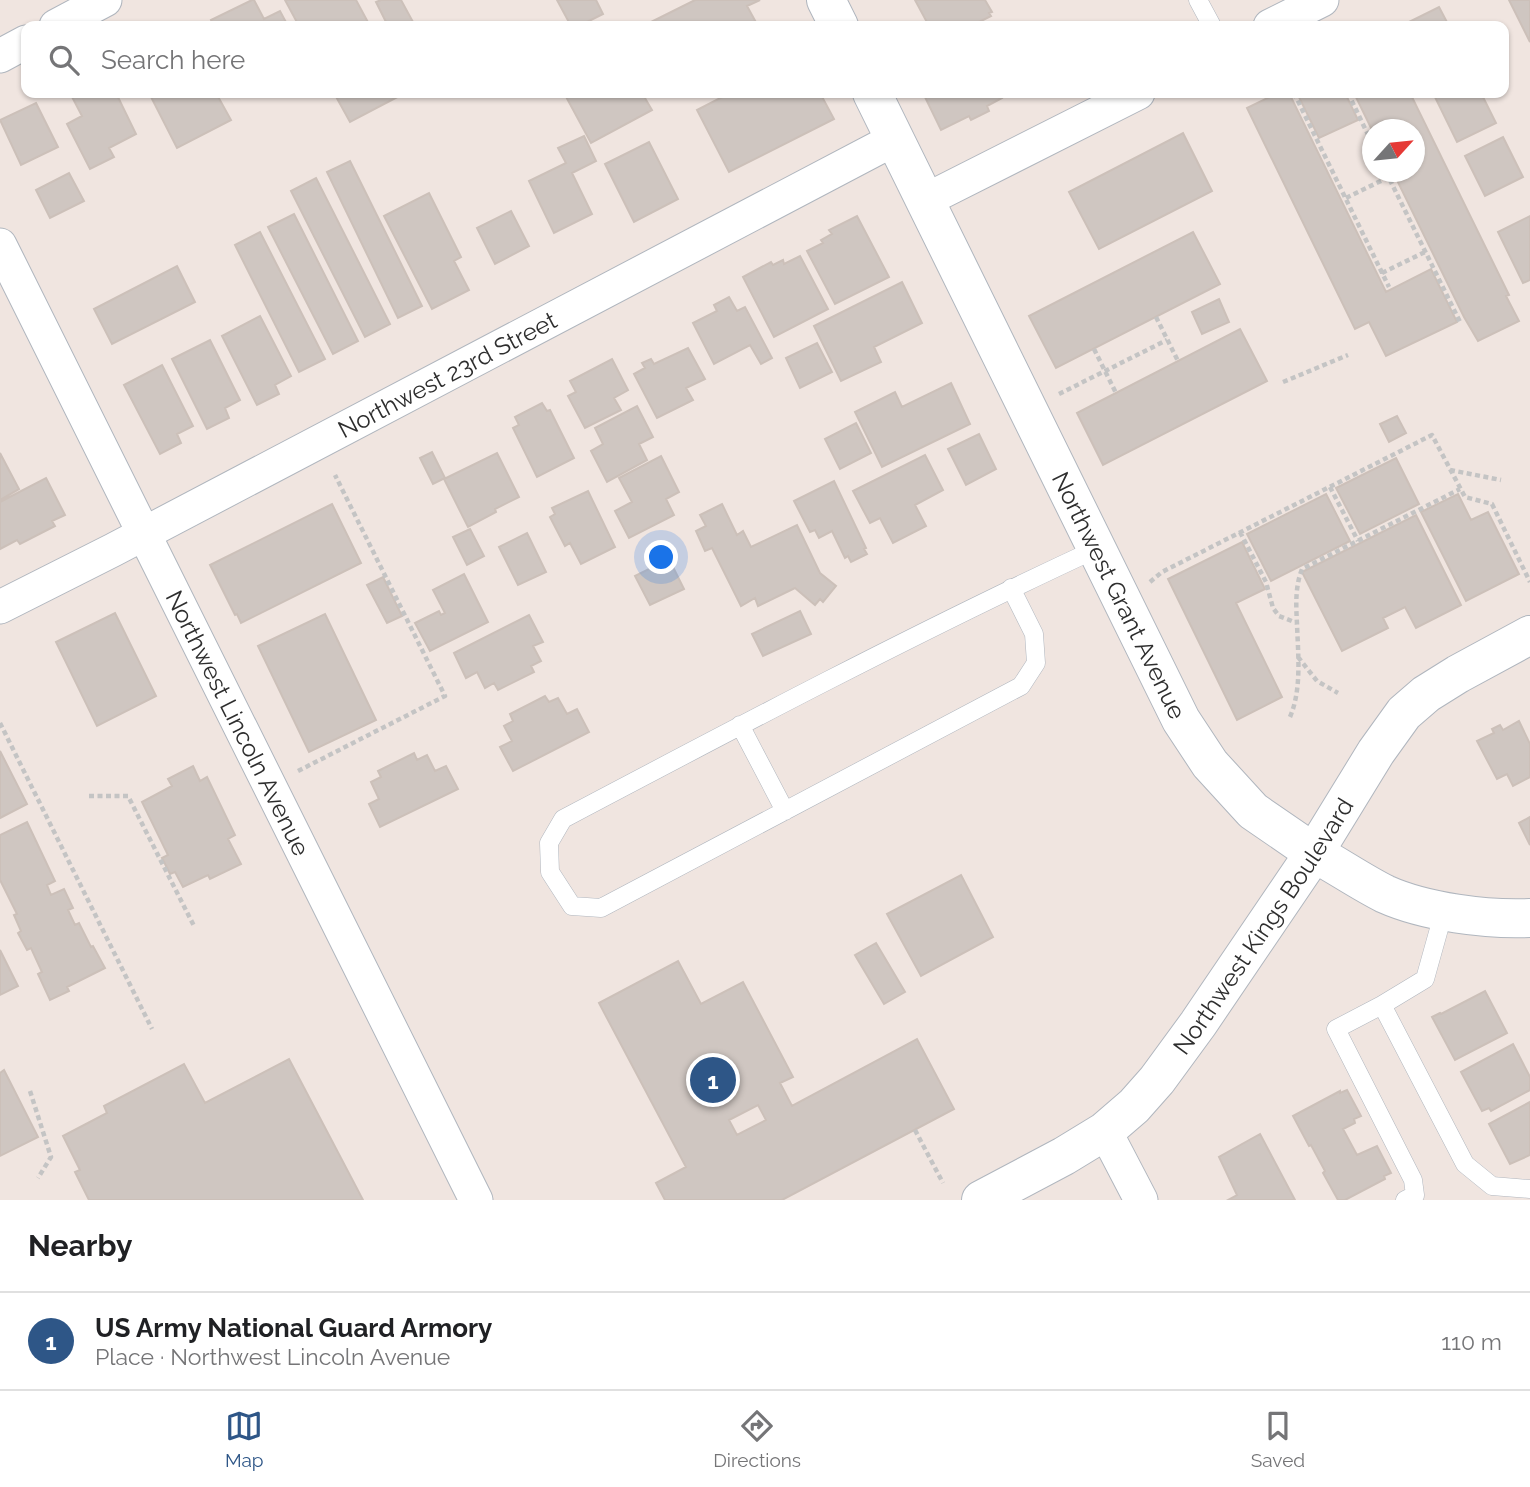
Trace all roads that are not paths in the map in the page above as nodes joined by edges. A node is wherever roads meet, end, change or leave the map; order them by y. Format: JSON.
{"nodes":[{"id":1,"x":105,"y":0,"type":"edge"},
{"id":2,"x":826,"y":0,"type":"edge"},
{"id":3,"x":1199,"y":0,"type":"edge"},
{"id":4,"x":1322,"y":0,"type":"edge"},
{"id":5,"x":1278,"y":15,"type":"edge"},
{"id":6,"x":65,"y":21,"type":"edge"},
{"id":7,"x":836,"y":21,"type":"edge"},
{"id":8,"x":1210,"y":21,"type":"edge"},
{"id":9,"x":21,"y":45,"type":"edge"},
{"id":10,"x":0,"y":56,"type":"edge"},
{"id":11,"x":874,"y":98,"type":"edge"},
{"id":12,"x":1128,"y":98,"type":"edge"},
{"id":13,"x":895,"y":139,"type":"junction"},
{"id":14,"x":924,"y":201,"type":"junction"},
{"id":15,"x":0,"y":245,"type":"edge"},
{"id":16,"x":144,"y":534,"type":"junction"},
{"id":17,"x":1096,"y":549,"type":"junction"},
{"id":18,"x":1011,"y":588,"type":"junction"},
{"id":19,"x":0,"y":607,"type":"edge"},
{"id":20,"x":1530,"y":635,"type":"edge"},
{"id":21,"x":740,"y":725,"type":"junction"},
{"id":22,"x":785,"y":811,"type":"junction"},
{"id":23,"x":1314,"y":853,"type":"junction"},
{"id":24,"x":1444,"y":911,"type":"junction"},
{"id":25,"x":1530,"y":918,"type":"edge"},
{"id":26,"x":1382,"y":1005,"type":"junction"},
{"id":27,"x":1105,"y":1130,"type":"junction"},
{"id":28,"x":1530,"y":1189,"type":"edge"},
{"id":29,"x":476,"y":1200,"type":"edge"},
{"id":30,"x":981,"y":1200,"type":"edge"},
{"id":31,"x":1141,"y":1200,"type":"edge"},
{"id":32,"x":1405,"y":1200,"type":"edge"}],
"edges":[{"from":1,"to":6,"type":"street"},
{"from":2,"to":7,"type":"main road"},
{"from":3,"to":8,"type":"lane"},
{"from":4,"to":5,"type":"street"},
{"from":9,"to":10,"type":"street"},
{"from":11,"to":13,"type":"main road","name":"Northwest Grant Avenue"},
{"from":12,"to":14,"type":"street"},
{"from":13,"to":14,"type":"main road","name":"Northwest Grant Avenue"},
{"from":13,"to":16,"type":"street","name":"Northwest 23rd Street"},
{"from":14,"to":17,"type":"main road","name":"Northwest Grant Avenue"},
{"from":15,"to":16,"type":"street","name":"Northwest Lincoln Avenue"},
{"from":16,"to":19,"type":"street","name":"Northwest 23rd Street"},
{"from":16,"to":29,"type":"street","name":"Northwest Lincoln Avenue"},
{"from":17,"to":18,"type":"lane"},
{"from":17,"to":23,"type":"main road","name":"Northwest Grant Avenue"},
{"from":18,"to":21,"type":"lane"},
{"from":18,"to":22,"type":"lane"},
{"from":20,"to":23,"type":"main road","name":"Northwest Kings Boulevard"},
{"from":21,"to":22,"type":"lane"},
{"from":21,"to":22,"type":"lane"},
{"from":23,"to":24,"type":"main road","name":"Northwest Grant Avenue"},
{"from":23,"to":27,"type":"main road","name":"Northwest Kings Boulevard"},
{"from":24,"to":25,"type":"main road","name":"Northwest Grant Avenue"},
{"from":24,"to":26,"type":"lane"},
{"from":26,"to":28,"type":"lane"},
{"from":26,"to":32,"type":"lane"},
{"from":27,"to":30,"type":"main road","name":"Northwest Kings Boulevard"},
{"from":27,"to":31,"type":"street"}]}
